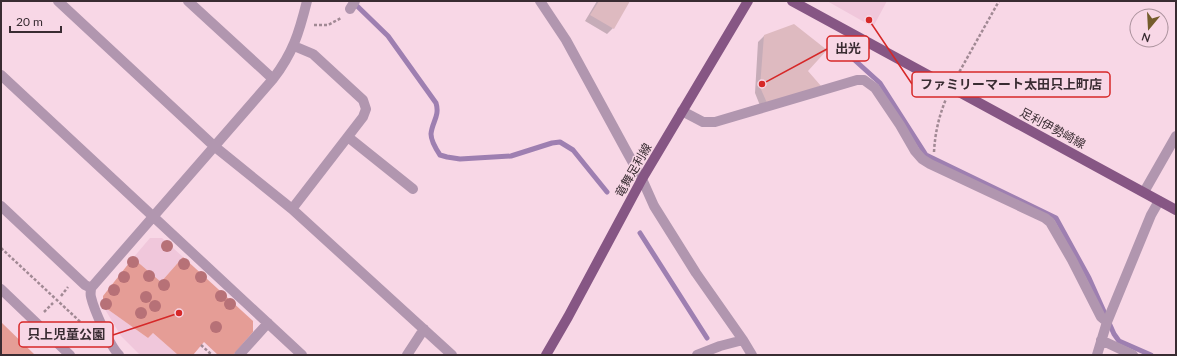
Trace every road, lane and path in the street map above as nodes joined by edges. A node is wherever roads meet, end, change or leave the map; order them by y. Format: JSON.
{"nodes":[{"id":1,"x":58,"y":1,"type":"edge"},
{"id":2,"x":188,"y":1,"type":"edge"},
{"id":3,"x":307,"y":1,"type":"edge"},
{"id":4,"x":540,"y":1,"type":"edge"},
{"id":5,"x":748,"y":1,"type":"edge"},
{"id":6,"x":792,"y":1,"type":"edge"},
{"id":7,"x":999,"y":1,"type":"edge"},
{"id":8,"x":353,"y":5,"type":"edge"},
{"id":9,"x":302,"y":23,"type":"junction"},
{"id":10,"x":294,"y":46,"type":"junction"},
{"id":11,"x":1,"y":75,"type":"edge"},
{"id":12,"x":273,"y":79,"type":"junction"},
{"id":13,"x":949,"y":91,"type":"junction"},
{"id":14,"x":682,"y":111,"type":"junction"},
{"id":15,"x":1176,"y":136,"type":"edge"},
{"id":16,"x":348,"y":137,"type":"junction"},
{"id":17,"x":214,"y":146,"type":"junction"},
{"id":18,"x":930,"y":164,"type":"junction"},
{"id":19,"x":642,"y":179,"type":"junction"},
{"id":20,"x":413,"y":189,"type":"dead end"},
{"id":21,"x":1144,"y":192,"type":"junction"},
{"id":22,"x":1159,"y":201,"type":"junction"},
{"id":23,"x":1,"y":206,"type":"edge"},
{"id":24,"x":292,"y":209,"type":"junction"},
{"id":25,"x":1176,"y":210,"type":"edge"},
{"id":26,"x":153,"y":217,"type":"junction"},
{"id":27,"x":1,"y":248,"type":"edge"},
{"id":28,"x":70,"y":285,"type":"dead end"},
{"id":29,"x":91,"y":288,"type":"junction"},
{"id":30,"x":1,"y":289,"type":"edge"},
{"id":31,"x":60,"y":296,"type":"dead end"},
{"id":32,"x":53,"y":303,"type":"dead end"},
{"id":33,"x":40,"y":317,"type":"dead end"},
{"id":34,"x":1107,"y":322,"type":"junction"},
{"id":35,"x":268,"y":323,"type":"junction"},
{"id":36,"x":424,"y":329,"type":"junction"},
{"id":37,"x":89,"y":330,"type":"dead end"},
{"id":38,"x":744,"y":340,"type":"junction"},
{"id":39,"x":1101,"y":340,"type":"junction"},
{"id":40,"x":202,"y":345,"type":"dead end"},
{"id":41,"x":70,"y":355,"type":"edge"},
{"id":42,"x":119,"y":355,"type":"edge"},
{"id":43,"x":212,"y":355,"type":"edge"},
{"id":44,"x":239,"y":355,"type":"edge"},
{"id":45,"x":302,"y":355,"type":"edge"},
{"id":46,"x":407,"y":355,"type":"edge"},
{"id":47,"x":452,"y":355,"type":"edge"},
{"id":48,"x":546,"y":355,"type":"edge"},
{"id":49,"x":697,"y":355,"type":"edge"},
{"id":50,"x":752,"y":355,"type":"edge"},
{"id":51,"x":1096,"y":355,"type":"edge"},
{"id":52,"x":1133,"y":355,"type":"edge"}],
"edges":[{"from":1,"to":17,"type":"street"},
{"from":2,"to":12,"type":"street"},
{"from":3,"to":9,"type":"street"},
{"from":4,"to":19,"type":"street"},
{"from":5,"to":14,"type":"main road","name":"竜舞足利線"},
{"from":6,"to":13,"type":"main road","name":"足利伊勢崎線"},
{"from":7,"to":13,"type":"path"},
{"from":8,"to":9,"type":"path"},
{"from":9,"to":10,"type":"street"},
{"from":10,"to":12,"type":"street"},
{"from":10,"to":16,"type":"street"},
{"from":11,"to":26,"type":"street"},
{"from":12,"to":17,"type":"street"},
{"from":13,"to":18,"type":"path"},
{"from":13,"to":21,"type":"main road","name":"足利伊勢崎線"},
{"from":14,"to":18,"type":"street"},
{"from":14,"to":19,"type":"main road","name":"竜舞足利線"},
{"from":15,"to":21,"type":"street"},
{"from":16,"to":20,"type":"street"},
{"from":16,"to":24,"type":"street"},
{"from":17,"to":24,"type":"street"},
{"from":17,"to":26,"type":"street"},
{"from":18,"to":34,"type":"street"},
{"from":19,"to":38,"type":"street"},
{"from":19,"to":48,"type":"main road","name":"竜舞足利線"},
{"from":21,"to":22,"type":"main road","name":"足利伊勢崎線"},
{"from":22,"to":25,"type":"main road","name":"足利伊勢崎線"},
{"from":22,"to":34,"type":"street"},
{"from":23,"to":29,"type":"street"},
{"from":24,"to":36,"type":"street"},
{"from":26,"to":29,"type":"street"},
{"from":26,"to":35,"type":"street"},
{"from":27,"to":37,"type":"path"},
{"from":28,"to":31,"type":"path"},
{"from":29,"to":42,"type":"street"},
{"from":30,"to":41,"type":"street"},
{"from":32,"to":33,"type":"path"},
{"from":34,"to":39,"type":"street"},
{"from":35,"to":44,"type":"street"},
{"from":35,"to":45,"type":"street"},
{"from":36,"to":46,"type":"street"},
{"from":36,"to":47,"type":"street"},
{"from":38,"to":49,"type":"street"},
{"from":38,"to":50,"type":"street"},
{"from":39,"to":51,"type":"street"},
{"from":39,"to":52,"type":"street"},
{"from":40,"to":43,"type":"path"}]}
